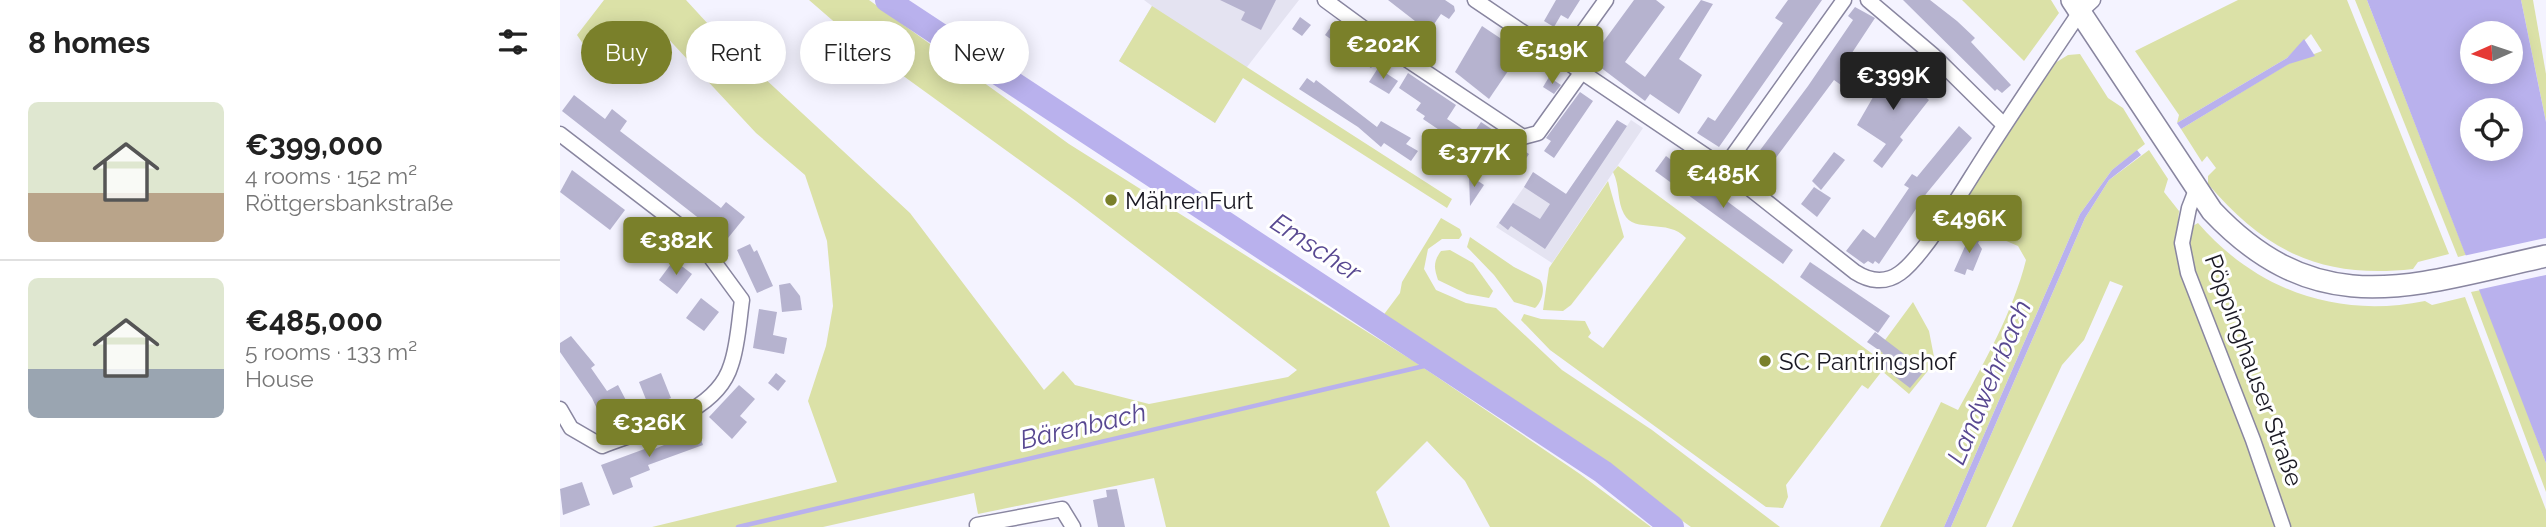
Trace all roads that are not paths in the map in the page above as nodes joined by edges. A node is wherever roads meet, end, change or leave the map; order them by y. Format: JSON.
{"nodes":[{"id":1,"x":1325,"y":0,"type":"edge"},
{"id":2,"x":1475,"y":0,"type":"edge"},
{"id":3,"x":1606,"y":0,"type":"edge"},
{"id":4,"x":1844,"y":0,"type":"edge"},
{"id":5,"x":1868,"y":0,"type":"edge"},
{"id":6,"x":2082,"y":4,"type":"edge"},
{"id":7,"x":1563,"y":60,"type":"junction"},
{"id":8,"x":1581,"y":73,"type":"junction"},
{"id":9,"x":2004,"y":125,"type":"junction"},
{"id":10,"x":560,"y":134,"type":"edge"},
{"id":11,"x":1724,"y":168,"type":"junction"},
{"id":12,"x":2196,"y":190,"type":"junction"},
{"id":13,"x":2546,"y":256,"type":"edge"},
{"id":14,"x":560,"y":409,"type":"edge"},
{"id":15,"x":977,"y":525,"type":"edge"},
{"id":16,"x":1073,"y":527,"type":"edge"},
{"id":17,"x":2283,"y":527,"type":"edge"}],
"edges":[{"from":1,"to":8,"type":"street"},
{"from":2,"to":7,"type":"street"},
{"from":3,"to":7,"type":"street"},
{"from":4,"to":11,"type":"street"},
{"from":5,"to":9,"type":"street"},
{"from":6,"to":9,"type":"street"},
{"from":6,"to":12,"type":"main road","name":"Pöppinghauser Straße"},
{"from":7,"to":8,"type":"street"},
{"from":8,"to":11,"type":"street"},
{"from":9,"to":11,"type":"street"},
{"from":10,"to":14,"type":"street"},
{"from":12,"to":13,"type":"main road","name":"Pöppinghauser Straße"},
{"from":12,"to":17,"type":"street","name":"Pöppinghauser Straße"},
{"from":15,"to":16,"type":"street"}]}
